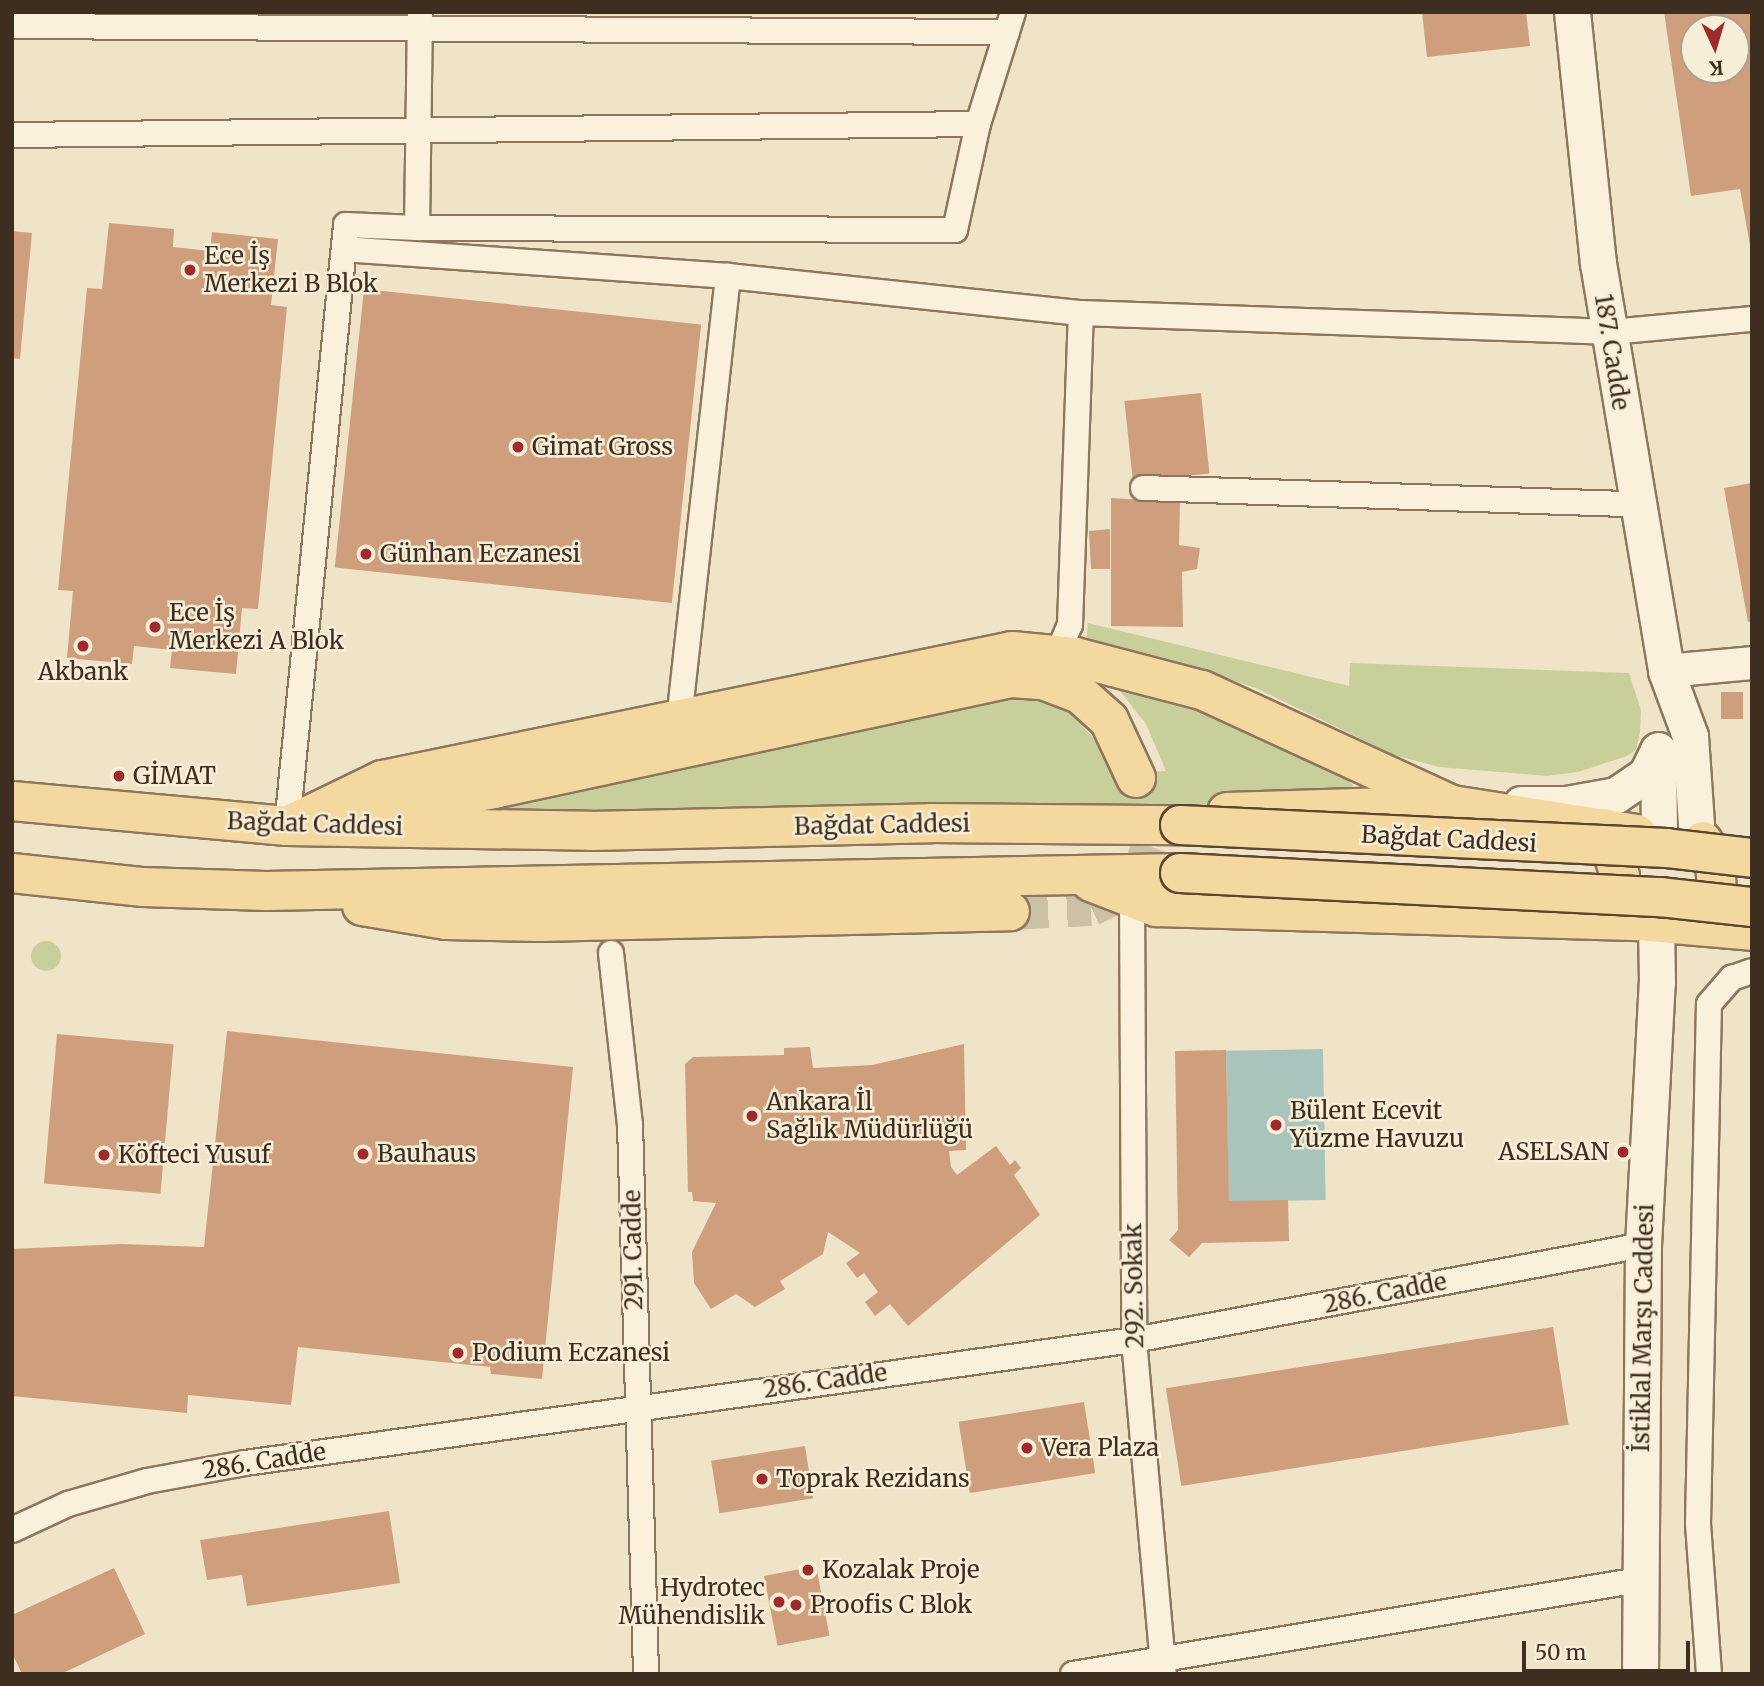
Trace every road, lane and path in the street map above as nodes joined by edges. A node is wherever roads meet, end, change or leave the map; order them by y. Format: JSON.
{"nodes":[{"id":1,"x":1572,"y":12,"type":"edge"},
{"id":2,"x":420,"y":21,"type":"edge"},
{"id":3,"x":1010,"y":22,"type":"edge"},
{"id":4,"x":12,"y":26,"type":"edge"},
{"id":5,"x":978,"y":124,"type":"junction"},
{"id":6,"x":420,"y":131,"type":"junction"},
{"id":7,"x":12,"y":135,"type":"edge"},
{"id":8,"x":416,"y":229,"type":"junction"},
{"id":9,"x":344,"y":248,"type":"junction"},
{"id":10,"x":728,"y":275,"type":"junction"},
{"id":11,"x":1081,"y":313,"type":"junction"},
{"id":12,"x":1752,"y":319,"type":"edge"},
{"id":13,"x":1611,"y":332,"type":"junction"},
{"id":14,"x":1143,"y":488,"type":"dead end"},
{"id":15,"x":1635,"y":504,"type":"junction"},
{"id":16,"x":1058,"y":655,"type":"junction"},
{"id":17,"x":1752,"y":663,"type":"edge"},
{"id":18,"x":1668,"y":680,"type":"junction"},
{"id":19,"x":679,"y":720,"type":"junction"},
{"id":20,"x":1657,"y":752,"type":"junction"},
{"id":21,"x":1136,"y":778,"type":"tunnel mouth"},
{"id":22,"x":12,"y":801,"type":"edge"},
{"id":23,"x":1452,"y":805,"type":"junction"},
{"id":24,"x":1064,"y":822,"type":"junction"},
{"id":25,"x":287,"y":825,"type":"junction"},
{"id":26,"x":1605,"y":828,"type":"junction"},
{"id":27,"x":1657,"y":837,"type":"junction"},
{"id":28,"x":1700,"y":840,"type":"junction"},
{"id":29,"x":1752,"y":843,"type":"edge"},
{"id":30,"x":1752,"y":852,"type":"edge"},
{"id":31,"x":1752,"y":858,"type":"edge"},
{"id":32,"x":12,"y":873,"type":"edge"},
{"id":33,"x":1067,"y":873,"type":"junction"},
{"id":34,"x":266,"y":891,"type":"junction"},
{"id":35,"x":1132,"y":897,"type":"junction"},
{"id":36,"x":1752,"y":907,"type":"edge"},
{"id":37,"x":1010,"y":911,"type":"tunnel mouth"},
{"id":38,"x":1597,"y":920,"type":"junction"},
{"id":39,"x":1672,"y":924,"type":"junction"},
{"id":40,"x":1752,"y":931,"type":"edge"},
{"id":41,"x":611,"y":953,"type":"dead end"},
{"id":42,"x":1752,"y":971,"type":"edge"},
{"id":43,"x":1643,"y":1245,"type":"junction"},
{"id":44,"x":1133,"y":1340,"type":"junction"},
{"id":45,"x":636,"y":1406,"type":"junction"},
{"id":46,"x":12,"y":1530,"type":"edge"},
{"id":47,"x":1639,"y":1580,"type":"junction"},
{"id":48,"x":1163,"y":1667,"type":"edge"},
{"id":49,"x":1635,"y":1672,"type":"edge"},
{"id":50,"x":646,"y":1674,"type":"edge"},
{"id":51,"x":1073,"y":1674,"type":"edge"},
{"id":52,"x":1709,"y":1674,"type":"edge"}],
"edges":[{"from":1,"to":13,"type":"main road","name":"187. Cadde"},
{"from":2,"to":3,"type":"street"},
{"from":2,"to":4,"type":"street"},
{"from":2,"to":6,"type":"street"},
{"from":3,"to":5,"type":"street"},
{"from":5,"to":6,"type":"street"},
{"from":5,"to":8,"type":"street"},
{"from":6,"to":7,"type":"street"},
{"from":6,"to":8,"type":"street"},
{"from":8,"to":9,"type":"street"},
{"from":9,"to":10,"type":"street"},
{"from":9,"to":25,"type":"street"},
{"from":10,"to":11,"type":"street"},
{"from":10,"to":19,"type":"street"},
{"from":11,"to":13,"type":"street"},
{"from":11,"to":16,"type":"street"},
{"from":12,"to":13,"type":"street"},
{"from":13,"to":15,"type":"main road","name":"187. Cadde"},
{"from":14,"to":15,"type":"street"},
{"from":15,"to":18,"type":"main road","name":"187. Cadde"},
{"from":16,"to":19,"type":"main road"},
{"from":16,"to":23,"type":"main road"},
{"from":17,"to":18,"type":"street"},
{"from":18,"to":20,"type":"main road"},
{"from":18,"to":28,"type":"main road"},
{"from":19,"to":25,"type":"main road"},
{"from":20,"to":23,"type":"main road"},
{"from":20,"to":27,"type":"main road"},
{"from":21,"to":25,"type":"main road"},
{"from":22,"to":25,"type":"main road","name":"Bağdat Caddesi"},
{"from":23,"to":24,"type":"main road"},
{"from":23,"to":26,"type":"main road"},
{"from":24,"to":25,"type":"main road","name":"Bağdat Caddesi"},
{"from":24,"to":31,"type":"main road","name":"Bağdat Caddesi","bridge":true},
{"from":26,"to":27,"type":"main road"},
{"from":26,"to":38,"type":"main road"},
{"from":27,"to":28,"type":"main road"},
{"from":27,"to":39,"type":"main road"},
{"from":28,"to":29,"type":"main road"},
{"from":28,"to":39,"type":"main road"},
{"from":30,"to":40,"type":"main road"},
{"from":32,"to":34,"type":"main road","name":"Bağdat Caddesi"},
{"from":33,"to":34,"type":"main road","name":"Bağdat Caddesi"},
{"from":33,"to":35,"type":"main road"},
{"from":33,"to":36,"type":"main road","name":"Bağdat Caddesi","bridge":true},
{"from":34,"to":37,"type":"main road"},
{"from":35,"to":38,"type":"main road"},
{"from":35,"to":44,"type":"street","name":"292. Sokak"},
{"from":38,"to":39,"type":"main road"},
{"from":39,"to":40,"type":"main road"},
{"from":39,"to":43,"type":"main road","name":"İstiklal Marşı Caddesi"},
{"from":41,"to":45,"type":"street","name":"291. Cadde"},
{"from":42,"to":52,"type":"street"},
{"from":43,"to":44,"type":"street","name":"286. Cadde"},
{"from":43,"to":47,"type":"main road","name":"İstiklal Marşı Caddesi"},
{"from":44,"to":45,"type":"street","name":"286. Cadde"},
{"from":44,"to":48,"type":"street","name":"292. Sokak"},
{"from":45,"to":46,"type":"street","name":"286. Cadde"},
{"from":45,"to":50,"type":"street","name":"291. Cadde"},
{"from":47,"to":48,"type":"street"},
{"from":47,"to":49,"type":"main road","name":"İstiklal Marşı Caddesi"},
{"from":48,"to":51,"type":"street"}]}
